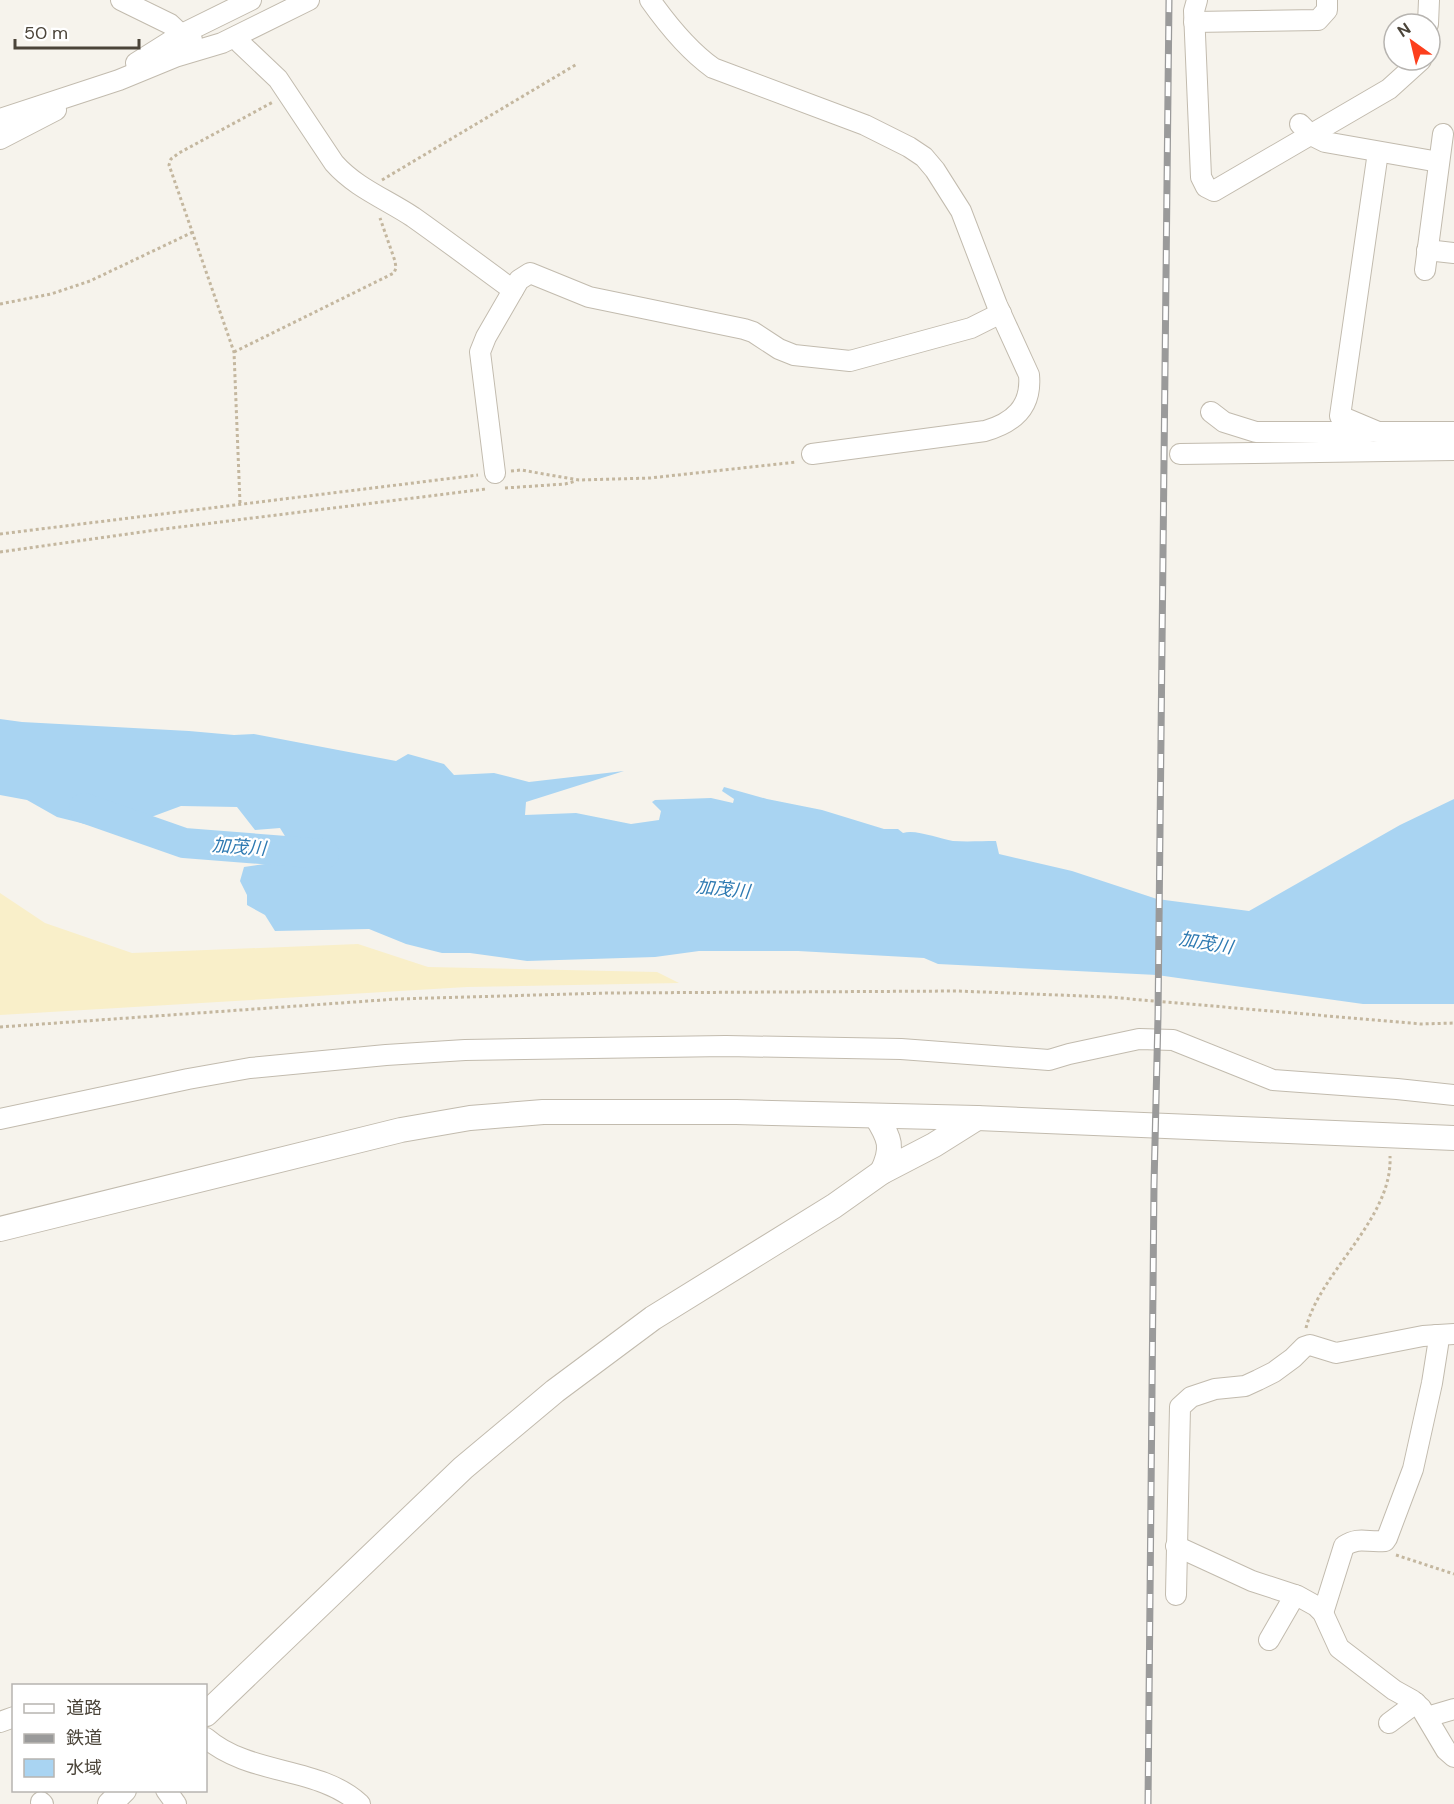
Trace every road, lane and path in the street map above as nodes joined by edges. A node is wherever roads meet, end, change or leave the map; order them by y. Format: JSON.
{"nodes":[{"id":1,"x":121,"y":0,"type":"edge"},
{"id":2,"x":251,"y":0,"type":"edge"},
{"id":3,"x":287,"y":0,"type":"edge"},
{"id":4,"x":309,"y":0,"type":"edge"},
{"id":5,"x":650,"y":0,"type":"edge"},
{"id":6,"x":1197,"y":0,"type":"edge"},
{"id":7,"x":1328,"y":0,"type":"edge"},
{"id":8,"x":1194,"y":22,"type":"junction"},
{"id":9,"x":182,"y":34,"type":"junction"},
{"id":10,"x":237,"y":36,"type":"junction"},
{"id":11,"x":1408,"y":72,"type":"edge"},
{"id":12,"x":94,"y":88,"type":"junction"},
{"id":13,"x":288,"y":94,"type":"junction"},
{"id":14,"x":0,"y":119,"type":"edge"},
{"id":15,"x":1306,"y":129,"type":"junction"},
{"id":16,"x":1443,"y":134,"type":"dead end"},
{"id":17,"x":0,"y":139,"type":"edge"},
{"id":18,"x":1378,"y":152,"type":"junction"},
{"id":19,"x":1439,"y":162,"type":"junction"},
{"id":20,"x":193,"y":232,"type":"junction"},
{"id":21,"x":1427,"y":250,"type":"junction"},
{"id":22,"x":1454,"y":252,"type":"edge"},
{"id":23,"x":1425,"y":270,"type":"dead end"},
{"id":24,"x":513,"y":290,"type":"junction"},
{"id":25,"x":0,"y":304,"type":"edge"},
{"id":26,"x":1001,"y":313,"type":"junction"},
{"id":27,"x":1211,"y":412,"type":"dead end"},
{"id":28,"x":1378,"y":432,"type":"junction"},
{"id":29,"x":1454,"y":432,"type":"edge"},
{"id":30,"x":1454,"y":450,"type":"edge"},
{"id":31,"x":812,"y":454,"type":"joint"},
{"id":32,"x":1180,"y":454,"type":"dead end"},
{"id":33,"x":495,"y":473,"type":"junction"},
{"id":34,"x":579,"y":480,"type":"junction"},
{"id":35,"x":240,"y":503,"type":"junction"},
{"id":36,"x":0,"y":534,"type":"edge"},
{"id":37,"x":0,"y":552,"type":"edge"},
{"id":38,"x":1454,"y":1023,"type":"edge"},
{"id":39,"x":0,"y":1028,"type":"edge"},
{"id":40,"x":1454,"y":1095,"type":"edge"},
{"id":41,"x":876,"y":1116,"type":"junction"},
{"id":42,"x":977,"y":1118,"type":"junction"},
{"id":43,"x":0,"y":1119,"type":"edge"},
{"id":44,"x":1389,"y":1136,"type":"junction"},
{"id":45,"x":1454,"y":1138,"type":"edge"},
{"id":46,"x":882,"y":1172,"type":"junction"},
{"id":47,"x":0,"y":1229,"type":"edge"},
{"id":48,"x":1445,"y":1334,"type":"edge"},
{"id":49,"x":1307,"y":1346,"type":"junction"},
{"id":50,"x":1385,"y":1541,"type":"junction"},
{"id":51,"x":1176,"y":1546,"type":"junction"},
{"id":52,"x":1454,"y":1574,"type":"edge"},
{"id":53,"x":1176,"y":1595,"type":"dead end"},
{"id":54,"x":1295,"y":1595,"type":"junction"},
{"id":55,"x":1323,"y":1613,"type":"junction"},
{"id":56,"x":1269,"y":1640,"type":"dead end"},
{"id":57,"x":1454,"y":1709,"type":"edge"},
{"id":58,"x":1422,"y":1710,"type":"junction"},
{"id":59,"x":207,"y":1713,"type":"edge"},
{"id":60,"x":1389,"y":1723,"type":"dead end"},
{"id":61,"x":207,"y":1739,"type":"edge"},
{"id":62,"x":1454,"y":1757,"type":"edge"},
{"id":63,"x":123,"y":1792,"type":"edge"},
{"id":64,"x":167,"y":1792,"type":"edge"},
{"id":65,"x":110,"y":1804,"type":"edge"},
{"id":66,"x":176,"y":1804,"type":"edge"},
{"id":67,"x":360,"y":1804,"type":"edge"}],
"edges":[{"from":1,"to":9,"type":"street"},
{"from":2,"to":9,"type":"street"},
{"from":3,"to":10,"type":"street"},
{"from":4,"to":10,"type":"street"},
{"from":5,"to":26,"type":"street"},
{"from":6,"to":8,"type":"street"},
{"from":7,"to":8,"type":"street"},
{"from":8,"to":15,"type":"street"},
{"from":9,"to":10,"type":"street"},
{"from":9,"to":12,"type":"street"},
{"from":10,"to":12,"type":"street"},
{"from":10,"to":13,"type":"street"},
{"from":11,"to":15,"type":"street"},
{"from":12,"to":14,"type":"street"},
{"from":12,"to":17,"type":"street"},
{"from":13,"to":20,"type":"path"},
{"from":13,"to":24,"type":"street"},
{"from":15,"to":18,"type":"street"},
{"from":16,"to":19,"type":"street"},
{"from":18,"to":19,"type":"street"},
{"from":18,"to":28,"type":"street"},
{"from":19,"to":21,"type":"street"},
{"from":20,"to":25,"type":"path"},
{"from":20,"to":35,"type":"path"},
{"from":21,"to":22,"type":"street"},
{"from":21,"to":23,"type":"street"},
{"from":24,"to":26,"type":"street"},
{"from":24,"to":33,"type":"street"},
{"from":26,"to":31,"type":"street"},
{"from":27,"to":28,"type":"street"},
{"from":28,"to":29,"type":"street"},
{"from":30,"to":32,"type":"street"},
{"from":31,"to":34,"type":"path"},
{"from":33,"to":34,"type":"path"},
{"from":33,"to":35,"type":"path"},
{"from":34,"to":37,"type":"path"},
{"from":35,"to":36,"type":"path"},
{"from":38,"to":39,"type":"path"},
{"from":40,"to":43,"type":"street"},
{"from":41,"to":42,"type":"street"},
{"from":41,"to":46,"type":"street"},
{"from":41,"to":47,"type":"street"},
{"from":42,"to":44,"type":"street"},
{"from":42,"to":46,"type":"street"},
{"from":44,"to":45,"type":"street"},
{"from":44,"to":49,"type":"path"},
{"from":46,"to":59,"type":"street"},
{"from":48,"to":49,"type":"street"},
{"from":48,"to":50,"type":"street"},
{"from":49,"to":51,"type":"street"},
{"from":50,"to":52,"type":"path"},
{"from":50,"to":55,"type":"street"},
{"from":51,"to":53,"type":"street"},
{"from":51,"to":54,"type":"street"},
{"from":54,"to":55,"type":"street"},
{"from":54,"to":56,"type":"street"},
{"from":55,"to":58,"type":"street"},
{"from":57,"to":58,"type":"street"},
{"from":58,"to":60,"type":"street"},
{"from":58,"to":62,"type":"street"},
{"from":61,"to":67,"type":"street"},
{"from":63,"to":65,"type":"street"},
{"from":64,"to":66,"type":"street"}]}
